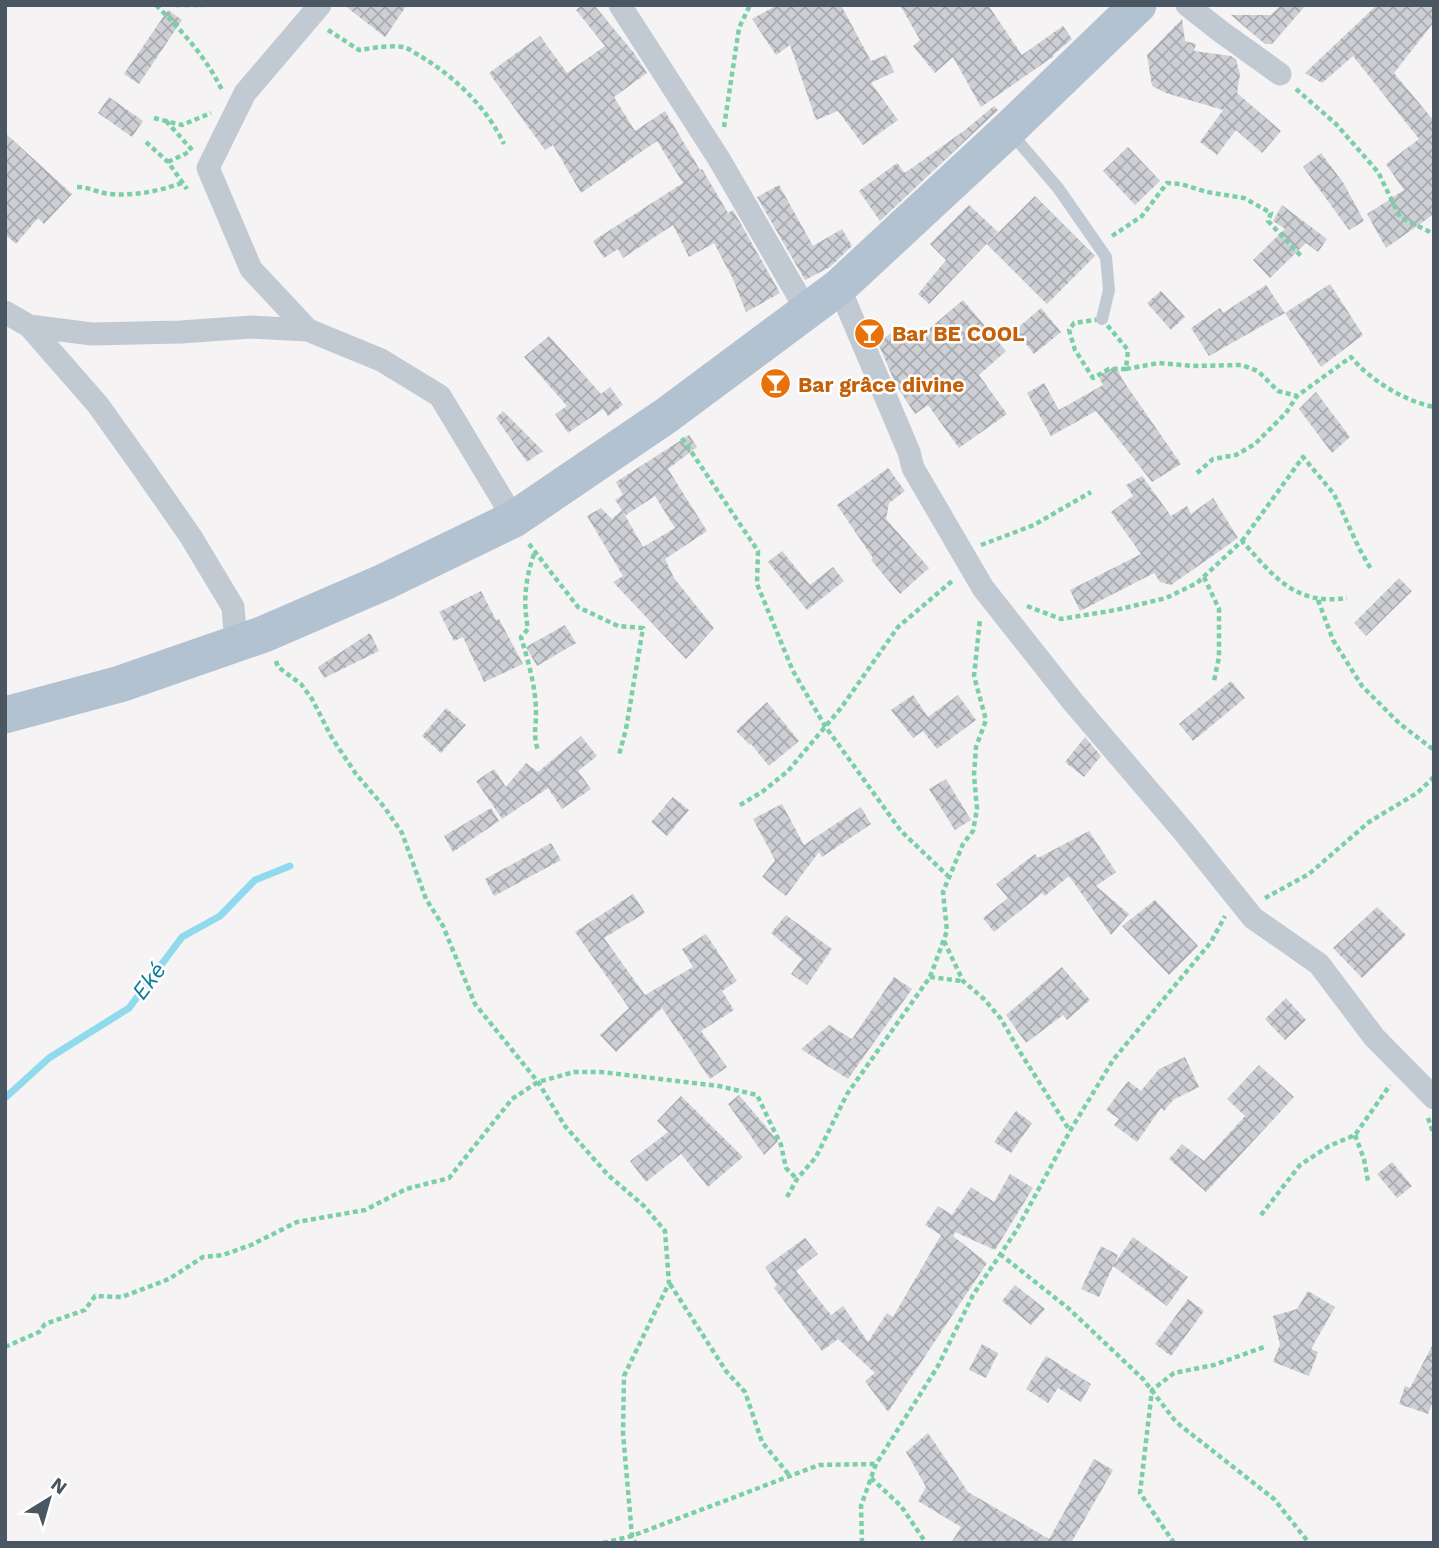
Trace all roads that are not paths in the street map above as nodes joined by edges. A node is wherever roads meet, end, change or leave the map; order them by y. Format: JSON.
{"nodes":[{"id":1,"x":620,"y":5,"type":"edge"},
{"id":2,"x":1138,"y":5,"type":"edge"},
{"id":3,"x":1187,"y":5,"type":"edge"},
{"id":4,"x":316,"y":11,"type":"edge"},
{"id":5,"x":1280,"y":74,"type":"road end"},
{"id":6,"x":1008,"y":130,"type":"junction"},
{"id":7,"x":839,"y":287,"type":"junction"},
{"id":8,"x":807,"y":311,"type":"junction"},
{"id":9,"x":5,"y":312,"type":"edge"},
{"id":10,"x":1102,"y":319,"type":"road end"},
{"id":11,"x":29,"y":326,"type":"junction"},
{"id":12,"x":308,"y":330,"type":"junction"},
{"id":13,"x":514,"y":519,"type":"junction"},
{"id":14,"x":250,"y":639,"type":"junction"},
{"id":15,"x":5,"y":715,"type":"edge"},
{"id":16,"x":1434,"y":1098,"type":"edge"}],
"edges":[{"from":1,"to":8,"type":"street"},
{"from":2,"to":6,"type":"main road"},
{"from":3,"to":5,"type":"street"},
{"from":4,"to":12,"type":"street"},
{"from":6,"to":7,"type":"main road"},
{"from":6,"to":10,"type":"lane"},
{"from":7,"to":8,"type":"main road"},
{"from":7,"to":16,"type":"street"},
{"from":8,"to":13,"type":"main road"},
{"from":9,"to":11,"type":"street"},
{"from":11,"to":12,"type":"street"},
{"from":11,"to":14,"type":"street"},
{"from":12,"to":13,"type":"street"},
{"from":13,"to":14,"type":"main road"},
{"from":14,"to":15,"type":"main road"}]}
